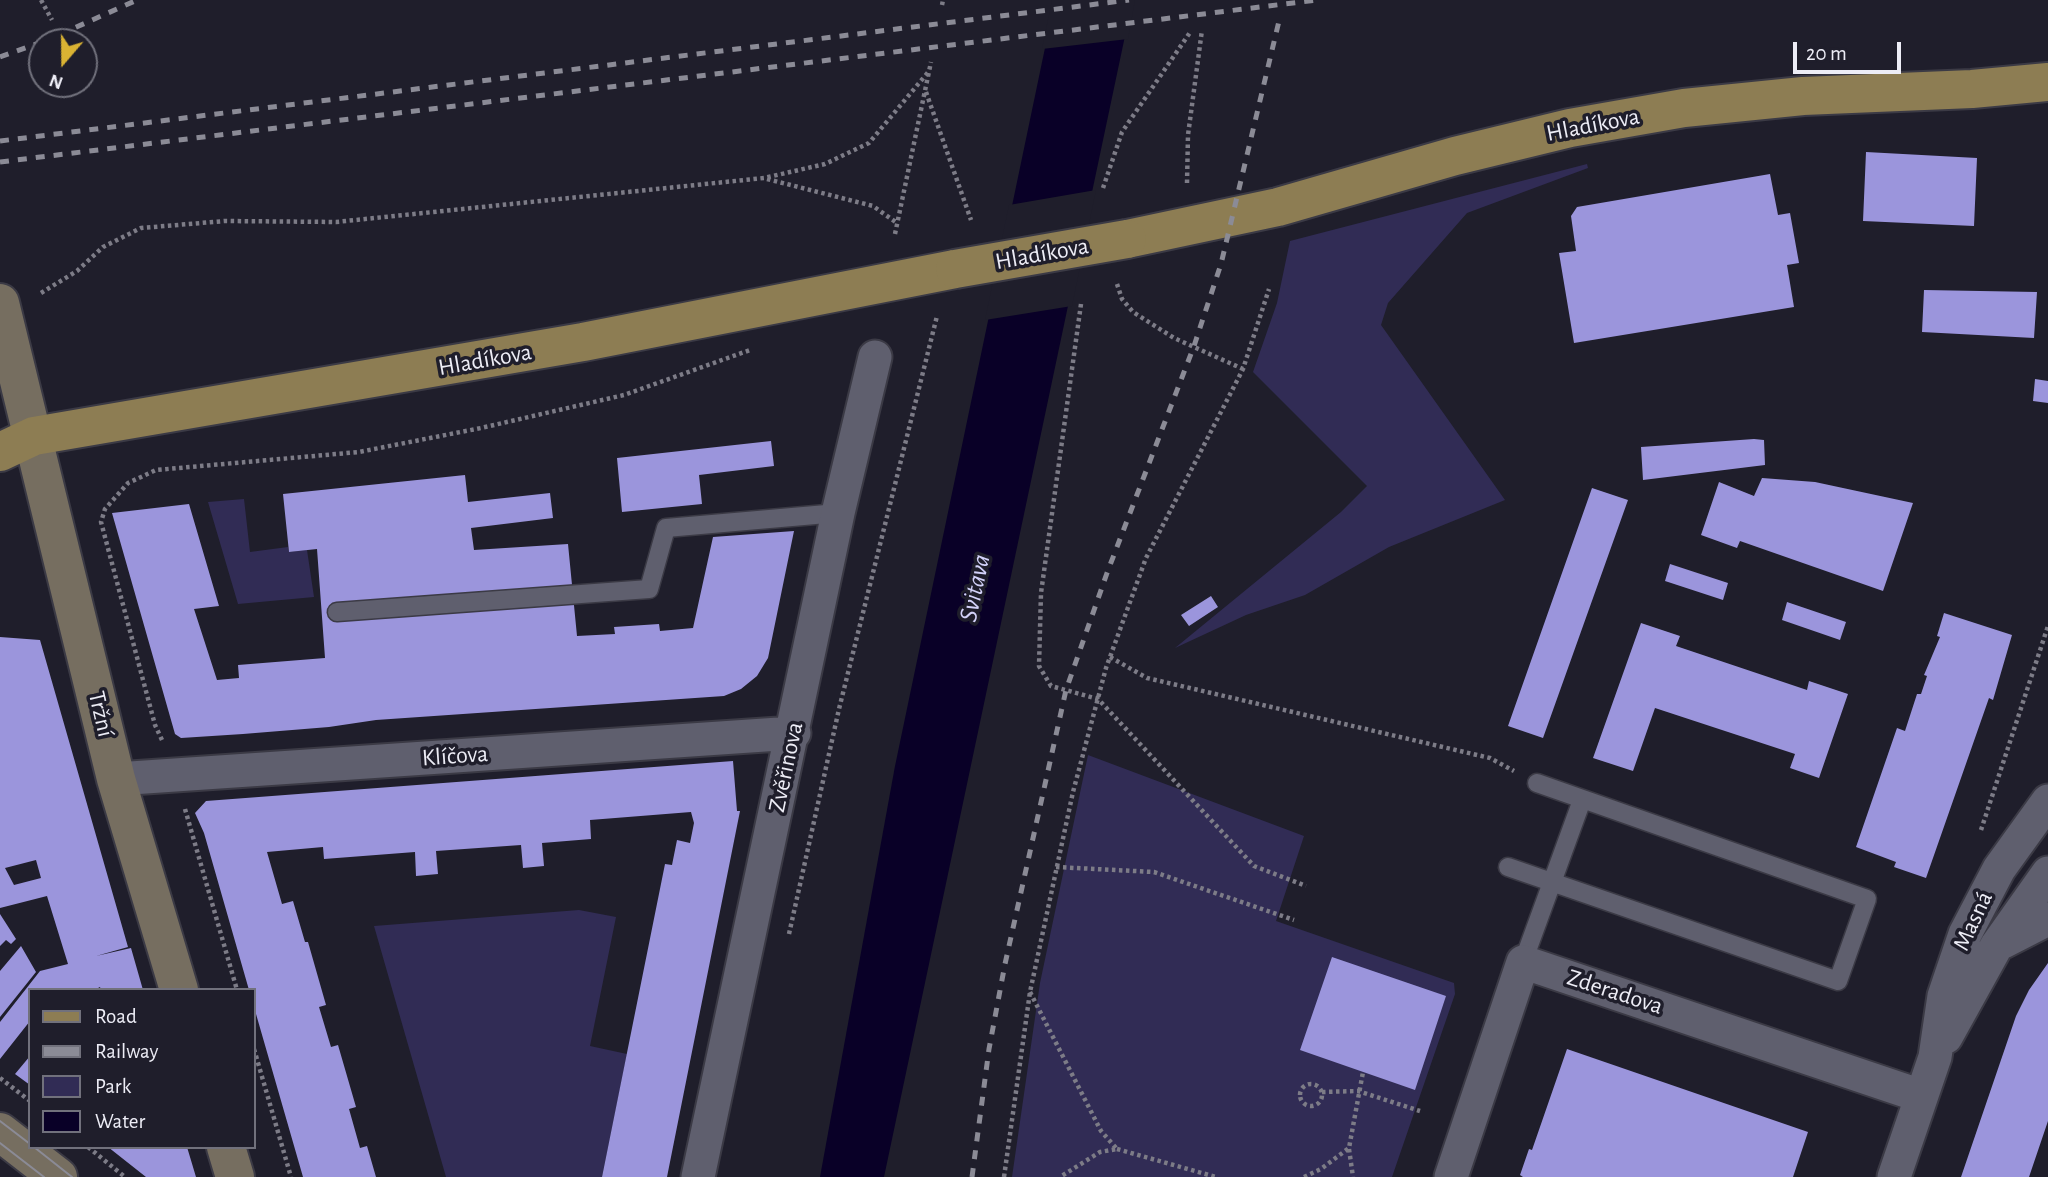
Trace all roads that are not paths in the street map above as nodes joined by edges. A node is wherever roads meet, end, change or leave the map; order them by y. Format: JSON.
{"nodes":[{"id":1,"x":2048,"y":82,"type":"edge"},
{"id":2,"x":0,"y":303,"type":"edge"},
{"id":3,"x":875,"y":357,"type":"dead end"},
{"id":4,"x":17,"y":433,"type":"edge"},
{"id":5,"x":0,"y":452,"type":"edge"},
{"id":6,"x":838,"y":513,"type":"junction"},
{"id":7,"x":337,"y":612,"type":"dead end"},
{"id":8,"x":794,"y":733,"type":"junction"},
{"id":9,"x":116,"y":779,"type":"junction"},
{"id":10,"x":1537,"y":783,"type":"road end"},
{"id":11,"x":1582,"y":800,"type":"junction"},
{"id":12,"x":2048,"y":801,"type":"edge"},
{"id":13,"x":1508,"y":867,"type":"dead end"},
{"id":14,"x":2048,"y":873,"type":"edge"},
{"id":15,"x":1552,"y":882,"type":"junction"},
{"id":16,"x":2048,"y":919,"type":"edge"},
{"id":17,"x":1997,"y":945,"type":"junction"},
{"id":18,"x":1523,"y":961,"type":"junction"},
{"id":19,"x":178,"y":988,"type":"edge"},
{"id":20,"x":1935,"y":1057,"type":"junction"},
{"id":21,"x":1922,"y":1096,"type":"junction"},
{"id":22,"x":0,"y":1132,"type":"edge"},
{"id":23,"x":227,"y":1149,"type":"edge"},
{"id":24,"x":58,"y":1177,"type":"edge"},
{"id":25,"x":234,"y":1177,"type":"edge"},
{"id":26,"x":698,"y":1177,"type":"edge"},
{"id":27,"x":1451,"y":1177,"type":"edge"},
{"id":28,"x":1894,"y":1177,"type":"edge"}],
"edges":[{"from":1,"to":4,"type":"main road","name":"Hladíkova","bridge":true},
{"from":2,"to":4,"type":"street","name":"Tržní"},
{"from":3,"to":6,"type":"street","name":"Zvěřinova"},
{"from":4,"to":5,"type":"main road","name":"Hladíkova"},
{"from":4,"to":9,"type":"street","name":"Tržní"},
{"from":6,"to":7,"type":"lane"},
{"from":6,"to":8,"type":"street","name":"Zvěřinova"},
{"from":8,"to":9,"type":"street","name":"Klíčova"},
{"from":8,"to":26,"type":"street","name":"Zvěřinova"},
{"from":9,"to":19,"type":"street","name":"Tržní"},
{"from":10,"to":11,"type":"lane"},
{"from":11,"to":15,"type":"lane"},
{"from":11,"to":15,"type":"lane"},
{"from":12,"to":20,"type":"street","name":"Masná"},
{"from":13,"to":15,"type":"lane"},
{"from":14,"to":17,"type":"street","name":"Masná"},
{"from":15,"to":18,"type":"lane"},
{"from":16,"to":17,"type":"street"},
{"from":17,"to":20,"type":"street","name":"Masná"},
{"from":18,"to":21,"type":"street","name":"Zderadova"},
{"from":18,"to":27,"type":"street"},
{"from":20,"to":21,"type":"street","name":"Masná"},
{"from":21,"to":28,"type":"street","name":"Masná"},
{"from":22,"to":24,"type":"street"},
{"from":23,"to":25,"type":"street"}]}
